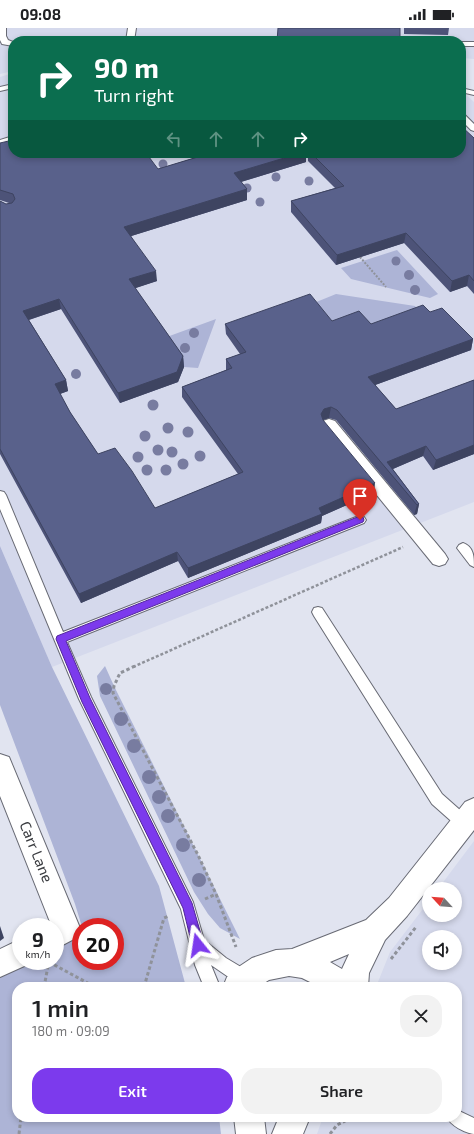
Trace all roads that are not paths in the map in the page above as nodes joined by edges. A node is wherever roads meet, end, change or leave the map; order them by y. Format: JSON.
{"nodes":[{"id":1,"x":2,"y":28,"type":"edge"},
{"id":2,"x":8,"y":43,"type":"edge"},
{"id":3,"x":466,"y":121,"type":"edge"},
{"id":4,"x":474,"y":128,"type":"edge"},
{"id":5,"x":329,"y":424,"type":"dead end"},
{"id":6,"x":0,"y":495,"type":"edge"},
{"id":7,"x":360,"y":520,"type":"dead end"},
{"id":8,"x":463,"y":548,"type":"dead end"},
{"id":9,"x":438,"y":559,"type":"dead end"},
{"id":10,"x":474,"y":562,"type":"edge"},
{"id":11,"x":318,"y":612,"type":"dead end"},
{"id":12,"x":60,"y":639,"type":"junction"},
{"id":13,"x":0,"y":765,"type":"edge"},
{"id":14,"x":469,"y":817,"type":"edge"},
{"id":15,"x":62,"y":918,"type":"edge"},
{"id":16,"x":375,"y":930,"type":"junction"},
{"id":17,"x":198,"y":945,"type":"junction"},
{"id":18,"x":12,"y":957,"type":"edge"},
{"id":19,"x":294,"y":962,"type":"junction"},
{"id":20,"x":0,"y":963,"type":"edge"},
{"id":21,"x":210,"y":982,"type":"edge"},
{"id":22,"x":242,"y":982,"type":"edge"},
{"id":23,"x":336,"y":982,"type":"edge"},
{"id":24,"x":354,"y":982,"type":"edge"},
{"id":25,"x":462,"y":1121,"type":"edge"},
{"id":26,"x":250,"y":1122,"type":"edge"},
{"id":27,"x":293,"y":1122,"type":"edge"},
{"id":28,"x":474,"y":1127,"type":"edge"},
{"id":29,"x":251,"y":1134,"type":"edge"},
{"id":30,"x":287,"y":1134,"type":"edge"}],
"edges":[{"from":1,"to":2,"type":"lane"},
{"from":3,"to":4,"type":"lane"},
{"from":5,"to":9,"type":"street"},
{"from":6,"to":12,"type":"lane"},
{"from":7,"to":12,"type":"lane"},
{"from":8,"to":10,"type":"lane"},
{"from":11,"to":14,"type":"lane"},
{"from":12,"to":17,"type":"lane"},
{"from":13,"to":15,"type":"street","name":"Carr Lane"},
{"from":14,"to":16,"type":"street"},
{"from":16,"to":19,"type":"street"},
{"from":16,"to":24,"type":"street"},
{"from":17,"to":21,"type":"lane"},
{"from":17,"to":22,"type":"lane"},
{"from":18,"to":20,"type":"street"},
{"from":19,"to":22,"type":"street"},
{"from":19,"to":23,"type":"street"},
{"from":25,"to":28,"type":"lane"},
{"from":26,"to":29,"type":"street"},
{"from":27,"to":30,"type":"street"}]}
